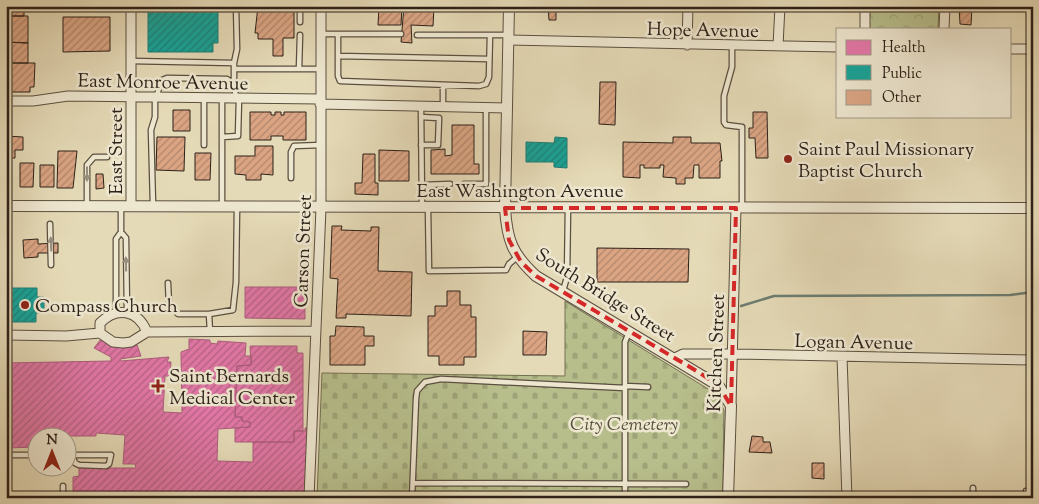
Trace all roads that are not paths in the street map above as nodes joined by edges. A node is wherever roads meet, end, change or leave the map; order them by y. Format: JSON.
{"nodes":[{"id":1,"x":131,"y":6,"type":"edge"},
{"id":2,"x":236,"y":6,"type":"edge"},
{"id":3,"x":306,"y":6,"type":"edge"},
{"id":4,"x":321,"y":6,"type":"edge"},
{"id":5,"x":510,"y":6,"type":"edge"},
{"id":6,"x":688,"y":6,"type":"edge"},
{"id":7,"x":780,"y":6,"type":"edge"},
{"id":8,"x":865,"y":6,"type":"edge"},
{"id":9,"x":945,"y":6,"type":"edge"},
{"id":10,"x":300,"y":22,"type":"dead end"},
{"id":11,"x":865,"y":28,"type":"edge"},
{"id":12,"x":944,"y":28,"type":"edge"},
{"id":13,"x":321,"y":34,"type":"junction"},
{"id":14,"x":338,"y":34,"type":"junction"},
{"id":15,"x":401,"y":34,"type":"dead end"},
{"id":16,"x":300,"y":35,"type":"dead end"},
{"id":17,"x":417,"y":35,"type":"dead end"},
{"id":18,"x":490,"y":35,"type":"junction"},
{"id":19,"x":509,"y":38,"type":"junction"},
{"id":20,"x":687,"y":45,"type":"junction"},
{"id":21,"x":732,"y":46,"type":"junction"},
{"id":22,"x":778,"y":46,"type":"junction"},
{"id":23,"x":836,"y":47,"type":"edge"},
{"id":24,"x":1012,"y":49,"type":"edge"},
{"id":25,"x":1033,"y":49,"type":"edge"},
{"id":26,"x":338,"y":56,"type":"junction"},
{"id":27,"x":489,"y":59,"type":"junction"},
{"id":28,"x":131,"y":61,"type":"junction"},
{"id":29,"x":234,"y":66,"type":"junction"},
{"id":30,"x":299,"y":69,"type":"junction"},
{"id":31,"x":320,"y":69,"type":"junction"},
{"id":32,"x":234,"y":84,"type":"junction"},
{"id":33,"x":443,"y":85,"type":"junction"},
{"id":34,"x":131,"y":98,"type":"junction"},
{"id":35,"x":156,"y":98,"type":"junction"},
{"id":36,"x":204,"y":98,"type":"junction"},
{"id":37,"x":222,"y":98,"type":"junction"},
{"id":38,"x":238,"y":98,"type":"junction"},
{"id":39,"x":6,"y":101,"type":"edge"},
{"id":40,"x":320,"y":102,"type":"junction"},
{"id":41,"x":421,"y":106,"type":"junction"},
{"id":42,"x":443,"y":106,"type":"junction"},
{"id":43,"x":486,"y":107,"type":"junction"},
{"id":44,"x":507,"y":108,"type":"junction"},
{"id":45,"x":421,"y":117,"type":"junction"},
{"id":46,"x":222,"y":137,"type":"junction"},
{"id":47,"x":204,"y":145,"type":"dead end"},
{"id":48,"x":320,"y":145,"type":"junction"},
{"id":49,"x":421,"y":145,"type":"junction"},
{"id":50,"x":107,"y":157,"type":"dead end"},
{"id":51,"x":291,"y":178,"type":"dead end"},
{"id":52,"x":450,"y":184,"type":"dead end"},
{"id":53,"x":464,"y":184,"type":"dead end"},
{"id":54,"x":422,"y":185,"type":"junction"},
{"id":55,"x":6,"y":206,"type":"edge"},
{"id":56,"x":87,"y":206,"type":"junction"},
{"id":57,"x":126,"y":206,"type":"junction"},
{"id":58,"x":153,"y":206,"type":"junction"},
{"id":59,"x":222,"y":207,"type":"junction"},
{"id":60,"x":237,"y":207,"type":"junction"},
{"id":61,"x":321,"y":208,"type":"junction"},
{"id":62,"x":425,"y":208,"type":"junction"},
{"id":63,"x":505,"y":208,"type":"junction"},
{"id":64,"x":568,"y":208,"type":"junction"},
{"id":65,"x":739,"y":208,"type":"junction"},
{"id":66,"x":1033,"y":208,"type":"edge"},
{"id":67,"x":50,"y":224,"type":"dead end"},
{"id":68,"x":121,"y":232,"type":"junction"},
{"id":69,"x":517,"y":257,"type":"junction"},
{"id":70,"x":52,"y":265,"type":"dead end"},
{"id":71,"x":168,"y":283,"type":"dead end"},
{"id":72,"x":563,"y":292,"type":"junction"},
{"id":73,"x":116,"y":312,"type":"junction"},
{"id":74,"x":127,"y":312,"type":"junction"},
{"id":75,"x":210,"y":314,"type":"junction"},
{"id":76,"x":315,"y":331,"type":"junction"},
{"id":77,"x":629,"y":331,"type":"junction"},
{"id":78,"x":147,"y":332,"type":"junction"},
{"id":79,"x":210,"y":332,"type":"junction"},
{"id":80,"x":100,"y":333,"type":"junction"},
{"id":81,"x":6,"y":335,"type":"edge"},
{"id":82,"x":733,"y":354,"type":"junction"},
{"id":83,"x":842,"y":357,"type":"junction"},
{"id":84,"x":674,"y":358,"type":"junction"},
{"id":85,"x":1033,"y":360,"type":"edge"},
{"id":86,"x":625,"y":387,"type":"junction"},
{"id":87,"x":648,"y":387,"type":"dead end"},
{"id":88,"x":731,"y":406,"type":"junction"},
{"id":89,"x":6,"y":455,"type":"edge"},
{"id":90,"x":28,"y":455,"type":"edge"},
{"id":91,"x":70,"y":455,"type":"edge"},
{"id":92,"x":414,"y":483,"type":"junction"},
{"id":93,"x":625,"y":484,"type":"junction"},
{"id":94,"x":686,"y":484,"type":"dead end"},
{"id":95,"x":63,"y":486,"type":"dead end"},
{"id":96,"x":973,"y":488,"type":"dead end"},
{"id":97,"x":1026,"y":491,"type":"dead end"},
{"id":98,"x":63,"y":498,"type":"edge"},
{"id":99,"x":309,"y":498,"type":"edge"},
{"id":100,"x":412,"y":498,"type":"edge"},
{"id":101,"x":625,"y":498,"type":"edge"},
{"id":102,"x":728,"y":498,"type":"edge"},
{"id":103,"x":847,"y":498,"type":"edge"},
{"id":104,"x":973,"y":498,"type":"edge"},
{"id":105,"x":1026,"y":498,"type":"edge"}],
"edges":[{"from":1,"to":28,"type":"street","name":"East Street"},
{"from":2,"to":29,"type":"lane"},
{"from":3,"to":10,"type":"lane"},
{"from":4,"to":13,"type":"street","name":"Carson Street"},
{"from":5,"to":19,"type":"street","name":"South Bridge Street"},
{"from":6,"to":20,"type":"street"},
{"from":7,"to":22,"type":"street"},
{"from":8,"to":11,"type":"street"},
{"from":9,"to":12,"type":"street"},
{"from":13,"to":14,"type":"lane"},
{"from":13,"to":31,"type":"street","name":"Carson Street"},
{"from":14,"to":15,"type":"lane"},
{"from":14,"to":26,"type":"lane"},
{"from":16,"to":30,"type":"lane"},
{"from":17,"to":18,"type":"lane"},
{"from":18,"to":19,"type":"lane"},
{"from":18,"to":27,"type":"lane"},
{"from":19,"to":20,"type":"street","name":"Hope Avenue"},
{"from":19,"to":44,"type":"street","name":"South Bridge Street"},
{"from":20,"to":21,"type":"street","name":"Hope Avenue"},
{"from":21,"to":22,"type":"street","name":"Hope Avenue"},
{"from":21,"to":65,"type":"lane"},
{"from":22,"to":23,"type":"street","name":"Hope Avenue"},
{"from":24,"to":25,"type":"street"},
{"from":26,"to":27,"type":"lane"},
{"from":26,"to":33,"type":"lane"},
{"from":27,"to":33,"type":"lane"},
{"from":28,"to":29,"type":"lane"},
{"from":28,"to":34,"type":"street","name":"East Street"},
{"from":29,"to":30,"type":"lane"},
{"from":29,"to":32,"type":"lane"},
{"from":30,"to":31,"type":"lane"},
{"from":31,"to":40,"type":"street","name":"Carson Street"},
{"from":32,"to":35,"type":"lane"},
{"from":32,"to":38,"type":"lane"},
{"from":33,"to":42,"type":"lane"},
{"from":34,"to":35,"type":"street","name":"East Monroe Avenue"},
{"from":34,"to":39,"type":"street","name":"East Monroe Avenue"},
{"from":34,"to":57,"type":"street","name":"East Street"},
{"from":35,"to":36,"type":"street","name":"East Monroe Avenue"},
{"from":35,"to":58,"type":"lane"},
{"from":36,"to":37,"type":"street","name":"East Monroe Avenue"},
{"from":36,"to":47,"type":"lane"},
{"from":37,"to":38,"type":"street","name":"East Monroe Avenue"},
{"from":37,"to":46,"type":"lane"},
{"from":38,"to":40,"type":"street","name":"East Monroe Avenue"},
{"from":38,"to":46,"type":"lane"},
{"from":40,"to":41,"type":"street","name":"East Monroe Avenue"},
{"from":40,"to":48,"type":"street","name":"Carson Street"},
{"from":41,"to":42,"type":"street","name":"East Monroe Avenue"},
{"from":41,"to":45,"type":"lane"},
{"from":42,"to":43,"type":"street","name":"East Monroe Avenue"},
{"from":43,"to":44,"type":"street","name":"East Monroe Avenue"},
{"from":43,"to":53,"type":"lane"},
{"from":44,"to":63,"type":"street","name":"South Bridge Street"},
{"from":45,"to":49,"type":"lane"},
{"from":45,"to":49,"type":"lane"},
{"from":46,"to":59,"type":"lane"},
{"from":48,"to":51,"type":"lane"},
{"from":48,"to":61,"type":"street","name":"Carson Street"},
{"from":49,"to":54,"type":"lane"},
{"from":50,"to":56,"type":"lane","one_way":true},
{"from":52,"to":54,"type":"lane"},
{"from":54,"to":62,"type":"lane"},
{"from":55,"to":56,"type":"street","name":"East Washington Avenue"},
{"from":56,"to":57,"type":"street","name":"East Washington Avenue"},
{"from":57,"to":58,"type":"street","name":"East Washington Avenue"},
{"from":57,"to":68,"type":"lane"},
{"from":58,"to":59,"type":"street","name":"East Washington Avenue"},
{"from":59,"to":60,"type":"street","name":"East Washington Avenue"},
{"from":60,"to":61,"type":"street","name":"East Washington Avenue"},
{"from":60,"to":75,"type":"lane"},
{"from":61,"to":62,"type":"street","name":"East Washington Avenue"},
{"from":61,"to":76,"type":"street","name":"Carson Street"},
{"from":62,"to":63,"type":"street","name":"East Washington Avenue"},
{"from":62,"to":69,"type":"lane"},
{"from":63,"to":64,"type":"street","name":"East Washington Avenue"},
{"from":63,"to":69,"type":"street","name":"South Bridge Street"},
{"from":64,"to":65,"type":"street","name":"East Washington Avenue"},
{"from":64,"to":72,"type":"lane"},
{"from":65,"to":66,"type":"street","name":"East Washington Avenue"},
{"from":65,"to":82,"type":"street","name":"Kitchen Street"},
{"from":70,"to":67,"type":"lane","one_way":true},
{"from":68,"to":73,"type":"lane"},
{"from":74,"to":68,"type":"lane","one_way":true},
{"from":69,"to":72,"type":"street","name":"South Bridge Street"},
{"from":71,"to":75,"type":"lane"},
{"from":72,"to":77,"type":"street","name":"South Bridge Street"},
{"from":73,"to":74,"type":"street"},
{"from":73,"to":80,"type":"street"},
{"from":74,"to":78,"type":"street"},
{"from":75,"to":79,"type":"lane"},
{"from":76,"to":79,"type":"street"},
{"from":76,"to":99,"type":"street","name":"Carson Street"},
{"from":77,"to":84,"type":"street","name":"South Bridge Street"},
{"from":77,"to":86,"type":"lane"},
{"from":78,"to":79,"type":"street"},
{"from":78,"to":80,"type":"street"},
{"from":80,"to":81,"type":"street"},
{"from":82,"to":83,"type":"street","name":"Logan Avenue"},
{"from":82,"to":84,"type":"street","name":"Logan Avenue"},
{"from":82,"to":88,"type":"street","name":"Kitchen Street"},
{"from":83,"to":85,"type":"street","name":"Logan Avenue"},
{"from":83,"to":103,"type":"street"},
{"from":84,"to":88,"type":"street","name":"South Bridge Street"},
{"from":86,"to":87,"type":"lane"},
{"from":86,"to":92,"type":"lane"},
{"from":86,"to":93,"type":"lane"},
{"from":88,"to":102,"type":"street","name":"Kitchen Street"},
{"from":89,"to":90,"type":"lane"},
{"from":91,"to":91,"type":"lane"},
{"from":92,"to":93,"type":"lane"},
{"from":92,"to":100,"type":"lane"},
{"from":93,"to":94,"type":"lane"},
{"from":93,"to":101,"type":"lane"},
{"from":95,"to":98,"type":"lane"},
{"from":96,"to":104,"type":"lane"},
{"from":97,"to":105,"type":"lane"}]}
